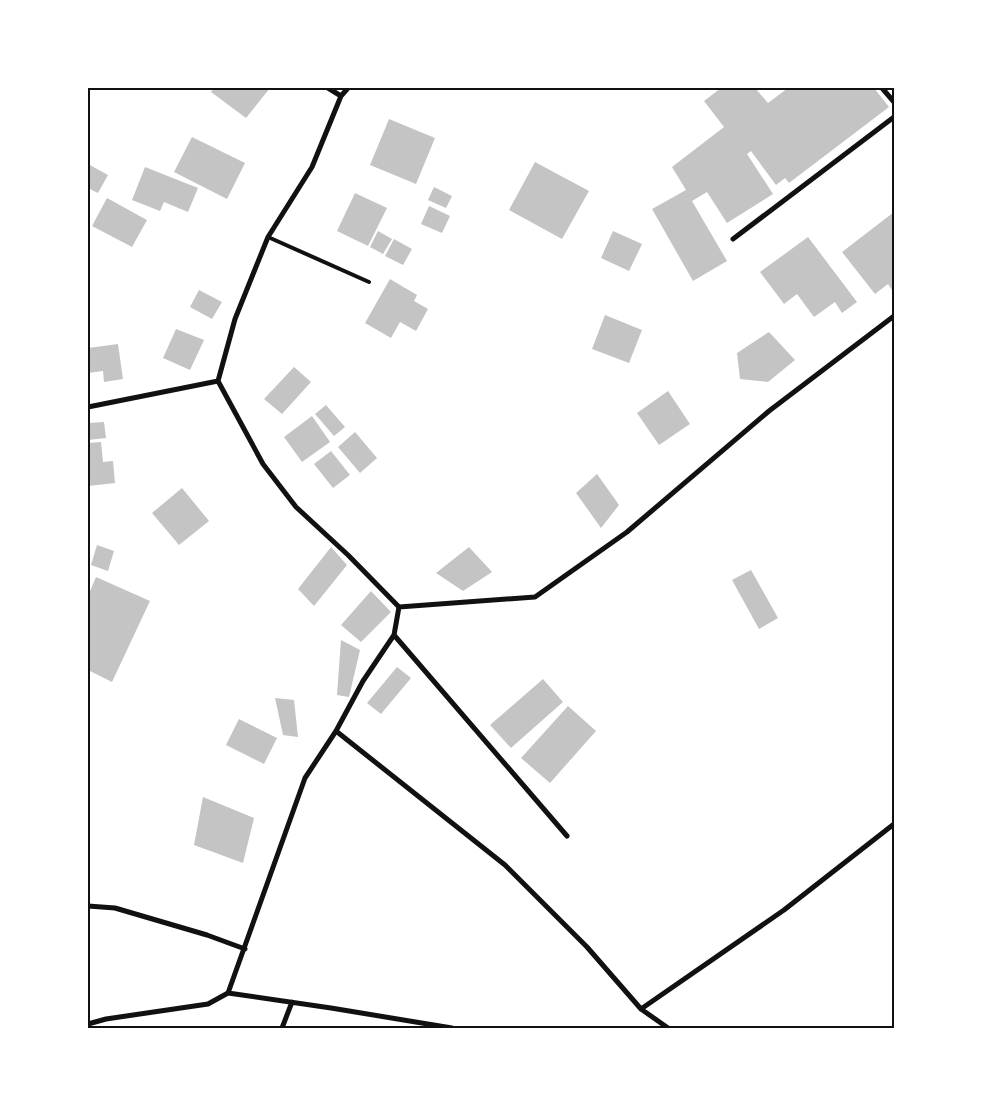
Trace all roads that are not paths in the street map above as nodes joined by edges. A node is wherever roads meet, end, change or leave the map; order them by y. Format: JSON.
{"nodes":[{"id":1,"x":328,"y":88,"type":"edge"},
{"id":2,"x":348,"y":88,"type":"edge"},
{"id":3,"x":882,"y":88,"type":"edge"},
{"id":4,"x":341,"y":96,"type":"junction"},
{"id":5,"x":894,"y":102,"type":"edge"},
{"id":6,"x":894,"y":117,"type":"edge"},
{"id":7,"x":268,"y":237,"type":"junction"},
{"id":8,"x":733,"y":239,"type":"dead end"},
{"id":9,"x":369,"y":282,"type":"dead end"},
{"id":10,"x":894,"y":316,"type":"edge"},
{"id":11,"x":218,"y":381,"type":"junction"},
{"id":12,"x":88,"y":406,"type":"edge"},
{"id":13,"x":399,"y":608,"type":"junction"},
{"id":14,"x":394,"y":635,"type":"junction"},
{"id":15,"x":336,"y":731,"type":"junction"},
{"id":16,"x":894,"y":824,"type":"edge"},
{"id":17,"x":567,"y":836,"type":"dead end"},
{"id":18,"x":88,"y":906,"type":"edge"},
{"id":19,"x":245,"y":949,"type":"junction"},
{"id":20,"x":228,"y":993,"type":"junction"},
{"id":21,"x":292,"y":1002,"type":"junction"},
{"id":22,"x":641,"y":1009,"type":"junction"},
{"id":23,"x":88,"y":1024,"type":"edge"},
{"id":24,"x":282,"y":1028,"type":"edge"},
{"id":25,"x":452,"y":1028,"type":"edge"},
{"id":26,"x":668,"y":1028,"type":"edge"}],
"edges":[{"from":1,"to":4,"type":"street"},
{"from":2,"to":4,"type":"street"},
{"from":3,"to":5,"type":"street"},
{"from":4,"to":7,"type":"street"},
{"from":6,"to":8,"type":"street"},
{"from":7,"to":9,"type":"lane"},
{"from":7,"to":11,"type":"street"},
{"from":10,"to":13,"type":"street"},
{"from":11,"to":12,"type":"street"},
{"from":11,"to":13,"type":"street"},
{"from":13,"to":14,"type":"street"},
{"from":14,"to":15,"type":"street"},
{"from":14,"to":17,"type":"street"},
{"from":15,"to":19,"type":"street"},
{"from":15,"to":22,"type":"street"},
{"from":16,"to":22,"type":"street"},
{"from":18,"to":19,"type":"street"},
{"from":19,"to":20,"type":"street"},
{"from":20,"to":21,"type":"street"},
{"from":20,"to":23,"type":"street"},
{"from":21,"to":24,"type":"street"},
{"from":21,"to":25,"type":"street"},
{"from":22,"to":26,"type":"street"}]}
